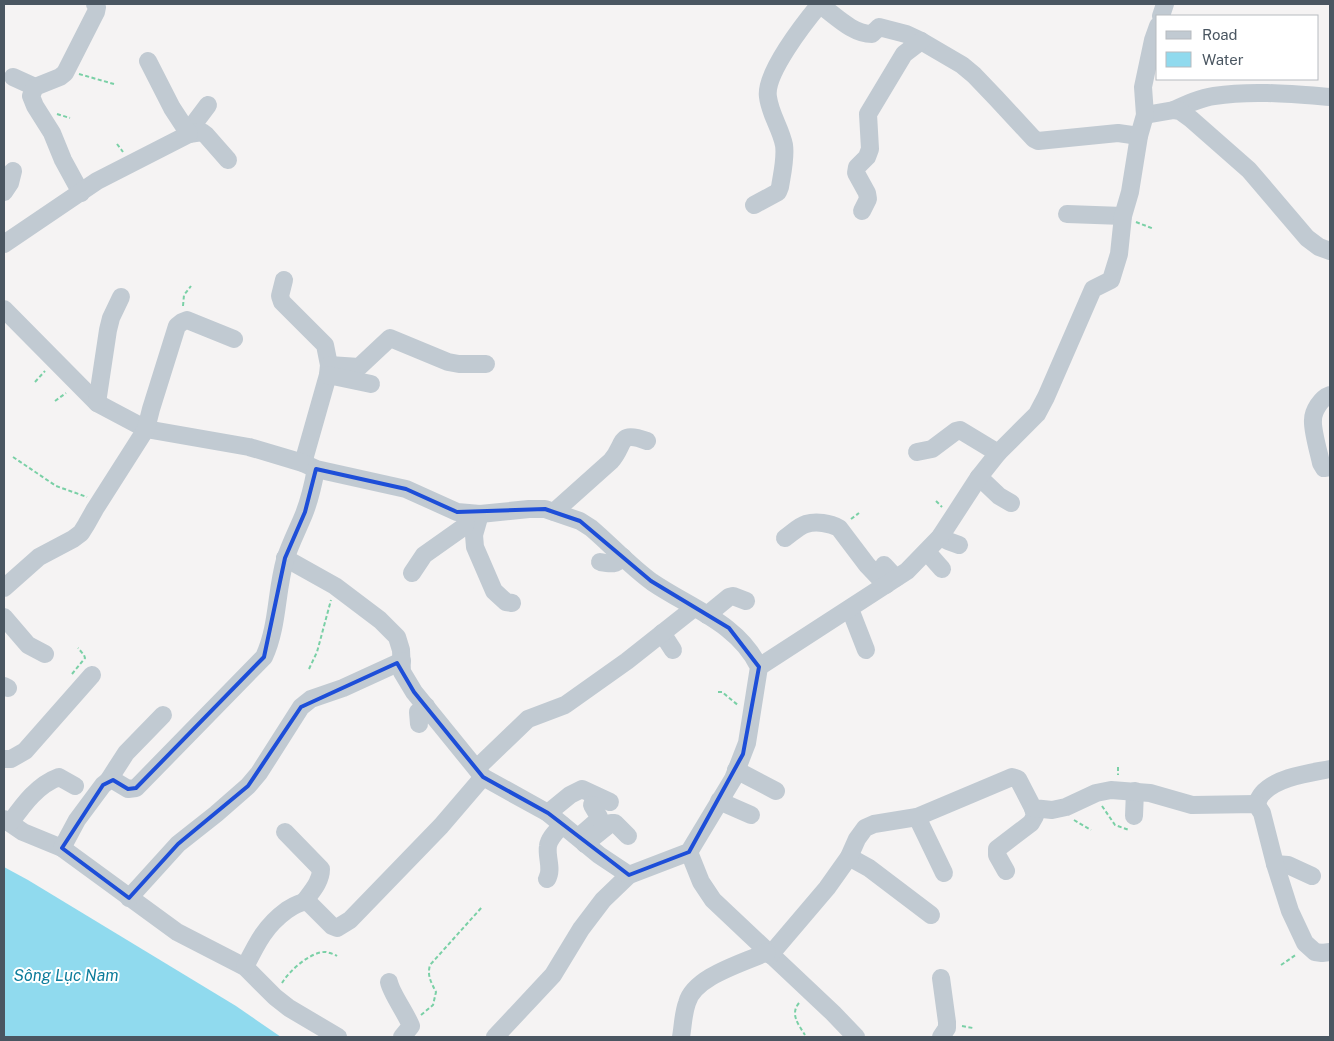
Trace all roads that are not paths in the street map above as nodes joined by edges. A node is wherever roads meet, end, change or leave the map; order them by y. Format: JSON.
{"nodes":[{"id":1,"x":95,"y":4,"type":"edge"},
{"id":2,"x":819,"y":4,"type":"edge"},
{"id":3,"x":838,"y":9,"type":"edge"},
{"id":4,"x":1156,"y":32,"type":"edge"},
{"id":5,"x":921,"y":41,"type":"junction"},
{"id":6,"x":148,"y":61,"type":"dead end"},
{"id":7,"x":13,"y":77,"type":"dead end"},
{"id":8,"x":35,"y":87,"type":"junction"},
{"id":9,"x":1330,"y":98,"type":"edge"},
{"id":10,"x":208,"y":105,"type":"dead end"},
{"id":11,"x":1174,"y":110,"type":"junction"},
{"id":12,"x":1145,"y":115,"type":"junction"},
{"id":13,"x":192,"y":133,"type":"junction"},
{"id":14,"x":1139,"y":136,"type":"junction"},
{"id":15,"x":228,"y":160,"type":"dead end"},
{"id":16,"x":13,"y":171,"type":"dead end"},
{"id":17,"x":4,"y":192,"type":"edge"},
{"id":18,"x":81,"y":193,"type":"junction"},
{"id":19,"x":754,"y":205,"type":"dead end"},
{"id":20,"x":862,"y":211,"type":"dead end"},
{"id":21,"x":1067,"y":214,"type":"dead end"},
{"id":22,"x":1124,"y":216,"type":"junction"},
{"id":23,"x":4,"y":244,"type":"edge"},
{"id":24,"x":1327,"y":248,"type":"edge"},
{"id":25,"x":284,"y":280,"type":"dead end"},
{"id":26,"x":121,"y":297,"type":"dead end"},
{"id":27,"x":4,"y":310,"type":"edge"},
{"id":28,"x":234,"y":338,"type":"dead end"},
{"id":29,"x":486,"y":364,"type":"dead end"},
{"id":30,"x":329,"y":370,"type":"junction"},
{"id":31,"x":371,"y":384,"type":"dead end"},
{"id":32,"x":1330,"y":396,"type":"edge"},
{"id":33,"x":97,"y":403,"type":"junction"},
{"id":34,"x":146,"y":429,"type":"junction"},
{"id":35,"x":647,"y":441,"type":"dead end"},
{"id":36,"x":917,"y":452,"type":"dead end"},
{"id":37,"x":998,"y":453,"type":"junction"},
{"id":38,"x":310,"y":466,"type":"junction"},
{"id":39,"x":1330,"y":467,"type":"edge"},
{"id":40,"x":979,"y":477,"type":"junction"},
{"id":41,"x":1011,"y":503,"type":"dead end"},
{"id":42,"x":554,"y":512,"type":"junction"},
{"id":43,"x":474,"y":514,"type":"junction"},
{"id":44,"x":940,"y":536,"type":"junction"},
{"id":45,"x":785,"y":538,"type":"dead end"},
{"id":46,"x":959,"y":545,"type":"dead end"},
{"id":47,"x":926,"y":552,"type":"junction"},
{"id":48,"x":623,"y":556,"type":"junction"},
{"id":49,"x":286,"y":558,"type":"junction"},
{"id":50,"x":600,"y":562,"type":"dead end"},
{"id":51,"x":884,"y":565,"type":"dead end"},
{"id":52,"x":942,"y":569,"type":"dead end"},
{"id":53,"x":412,"y":574,"type":"dead end"},
{"id":54,"x":891,"y":582,"type":"junction"},
{"id":55,"x":4,"y":586,"type":"edge"},
{"id":56,"x":746,"y":601,"type":"dead end"},
{"id":57,"x":512,"y":602,"type":"dead end"},
{"id":58,"x":850,"y":609,"type":"junction"},
{"id":59,"x":701,"y":611,"type":"junction"},
{"id":60,"x":4,"y":617,"type":"edge"},
{"id":61,"x":662,"y":633,"type":"junction"},
{"id":62,"x":673,"y":650,"type":"dead end"},
{"id":63,"x":866,"y":650,"type":"dead end"},
{"id":64,"x":45,"y":654,"type":"dead end"},
{"id":65,"x":402,"y":661,"type":"junction"},
{"id":66,"x":759,"y":667,"type":"junction"},
{"id":67,"x":92,"y":674,"type":"dead end"},
{"id":68,"x":426,"y":706,"type":"junction"},
{"id":69,"x":163,"y":715,"type":"dead end"},
{"id":70,"x":419,"y":724,"type":"dead end"},
{"id":71,"x":4,"y":759,"type":"edge"},
{"id":72,"x":1330,"y":769,"type":"edge"},
{"id":73,"x":736,"y":770,"type":"junction"},
{"id":74,"x":480,"y":773,"type":"junction"},
{"id":75,"x":108,"y":781,"type":"junction"},
{"id":76,"x":74,"y":786,"type":"dead end"},
{"id":77,"x":776,"y":791,"type":"dead end"},
{"id":78,"x":1135,"y":791,"type":"junction"},
{"id":79,"x":720,"y":800,"type":"junction"},
{"id":80,"x":610,"y":802,"type":"dead end"},
{"id":81,"x":1256,"y":804,"type":"junction"},
{"id":82,"x":592,"y":805,"type":"dead end"},
{"id":83,"x":1033,"y":808,"type":"junction"},
{"id":84,"x":548,"y":813,"type":"junction"},
{"id":85,"x":751,"y":815,"type":"dead end"},
{"id":86,"x":917,"y":817,"type":"junction"},
{"id":87,"x":7,"y":821,"type":"edge"},
{"id":88,"x":1136,"y":824,"type":"road end"},
{"id":89,"x":562,"y":825,"type":"junction"},
{"id":90,"x":285,"y":832,"type":"dead end"},
{"id":91,"x":628,"y":836,"type":"dead end"},
{"id":92,"x":581,"y":841,"type":"junction"},
{"id":93,"x":62,"y":848,"type":"junction"},
{"id":94,"x":689,"y":852,"type":"junction"},
{"id":95,"x":850,"y":857,"type":"junction"},
{"id":96,"x":1275,"y":864,"type":"junction"},
{"id":97,"x":1006,"y":871,"type":"dead end"},
{"id":98,"x":944,"y":872,"type":"dead end"},
{"id":99,"x":629,"y":876,"type":"junction"},
{"id":100,"x":1312,"y":876,"type":"dead end"},
{"id":101,"x":547,"y":879,"type":"dead end"},
{"id":102,"x":129,"y":898,"type":"junction"},
{"id":103,"x":304,"y":902,"type":"junction"},
{"id":104,"x":931,"y":915,"type":"dead end"},
{"id":105,"x":1330,"y":952,"type":"edge"},
{"id":106,"x":769,"y":954,"type":"junction"},
{"id":107,"x":245,"y":966,"type":"junction"},
{"id":108,"x":941,"y":978,"type":"dead end"},
{"id":109,"x":389,"y":982,"type":"dead end"},
{"id":110,"x":406,"y":1032,"type":"edge"},
{"id":111,"x":503,"y":1034,"type":"edge"},
{"id":112,"x":338,"y":1037,"type":"edge"},
{"id":113,"x":681,"y":1037,"type":"edge"},
{"id":114,"x":856,"y":1037,"type":"edge"},
{"id":115,"x":941,"y":1037,"type":"edge"}],
"edges":[{"from":1,"to":8,"type":"street"},
{"from":2,"to":3,"type":"street"},
{"from":2,"to":19,"type":"street"},
{"from":3,"to":5,"type":"street"},
{"from":4,"to":12,"type":"street"},
{"from":5,"to":14,"type":"street"},
{"from":5,"to":20,"type":"street"},
{"from":6,"to":13,"type":"street"},
{"from":7,"to":8,"type":"street"},
{"from":8,"to":18,"type":"street"},
{"from":9,"to":11,"type":"street"},
{"from":10,"to":13,"type":"street"},
{"from":11,"to":12,"type":"street"},
{"from":11,"to":24,"type":"street"},
{"from":12,"to":14,"type":"street"},
{"from":13,"to":15,"type":"street"},
{"from":13,"to":18,"type":"street"},
{"from":14,"to":22,"type":"street"},
{"from":16,"to":17,"type":"street"},
{"from":18,"to":23,"type":"street"},
{"from":21,"to":22,"type":"street"},
{"from":22,"to":37,"type":"street"},
{"from":25,"to":30,"type":"street"},
{"from":26,"to":33,"type":"street"},
{"from":27,"to":33,"type":"street"},
{"from":28,"to":34,"type":"street"},
{"from":29,"to":30,"type":"street"},
{"from":30,"to":31,"type":"street"},
{"from":30,"to":38,"type":"street"},
{"from":32,"to":39,"type":"street"},
{"from":33,"to":34,"type":"street"},
{"from":34,"to":38,"type":"street"},
{"from":34,"to":55,"type":"street"},
{"from":35,"to":42,"type":"street"},
{"from":36,"to":37,"type":"street"},
{"from":37,"to":40,"type":"street"},
{"from":38,"to":43,"type":"street"},
{"from":38,"to":49,"type":"street"},
{"from":40,"to":41,"type":"street"},
{"from":40,"to":44,"type":"street"},
{"from":42,"to":43,"type":"street"},
{"from":42,"to":48,"type":"street"},
{"from":43,"to":53,"type":"street"},
{"from":43,"to":57,"type":"street"},
{"from":44,"to":46,"type":"street"},
{"from":44,"to":47,"type":"street"},
{"from":45,"to":54,"type":"street"},
{"from":47,"to":52,"type":"street"},
{"from":47,"to":54,"type":"street"},
{"from":48,"to":50,"type":"street"},
{"from":48,"to":59,"type":"street"},
{"from":49,"to":65,"type":"street"},
{"from":49,"to":75,"type":"street"},
{"from":51,"to":54,"type":"street"},
{"from":54,"to":58,"type":"street"},
{"from":56,"to":59,"type":"street"},
{"from":58,"to":63,"type":"street"},
{"from":58,"to":66,"type":"street"},
{"from":59,"to":61,"type":"street"},
{"from":59,"to":66,"type":"street"},
{"from":60,"to":64,"type":"street"},
{"from":61,"to":62,"type":"street"},
{"from":61,"to":74,"type":"street"},
{"from":65,"to":68,"type":"street"},
{"from":65,"to":102,"type":"street"},
{"from":66,"to":73,"type":"street"},
{"from":67,"to":71,"type":"street"},
{"from":68,"to":70,"type":"street"},
{"from":68,"to":74,"type":"street"},
{"from":69,"to":75,"type":"street"},
{"from":72,"to":81,"type":"street"},
{"from":73,"to":77,"type":"street"},
{"from":73,"to":79,"type":"street"},
{"from":74,"to":84,"type":"street"},
{"from":74,"to":103,"type":"street"},
{"from":75,"to":93,"type":"street"},
{"from":76,"to":87,"type":"street"},
{"from":78,"to":81,"type":"street"},
{"from":78,"to":83,"type":"street"},
{"from":78,"to":88,"type":"street"},
{"from":79,"to":85,"type":"street"},
{"from":79,"to":94,"type":"street"},
{"from":80,"to":84,"type":"street"},
{"from":81,"to":96,"type":"street"},
{"from":82,"to":92,"type":"street"},
{"from":83,"to":86,"type":"street"},
{"from":83,"to":97,"type":"street"},
{"from":84,"to":89,"type":"street"},
{"from":86,"to":95,"type":"street"},
{"from":86,"to":98,"type":"street"},
{"from":87,"to":93,"type":"street"},
{"from":89,"to":92,"type":"street"},
{"from":89,"to":101,"type":"street"},
{"from":90,"to":103,"type":"street"},
{"from":91,"to":92,"type":"street"},
{"from":92,"to":99,"type":"street"},
{"from":93,"to":102,"type":"street"},
{"from":94,"to":99,"type":"street"},
{"from":94,"to":106,"type":"street"},
{"from":95,"to":104,"type":"street"},
{"from":95,"to":106,"type":"street"},
{"from":96,"to":100,"type":"street"},
{"from":96,"to":105,"type":"street"},
{"from":99,"to":111,"type":"street"},
{"from":102,"to":107,"type":"street"},
{"from":103,"to":107,"type":"street"},
{"from":106,"to":113,"type":"street"},
{"from":106,"to":114,"type":"street"},
{"from":107,"to":112,"type":"street"},
{"from":108,"to":115,"type":"street"},
{"from":109,"to":110,"type":"street"}]}
